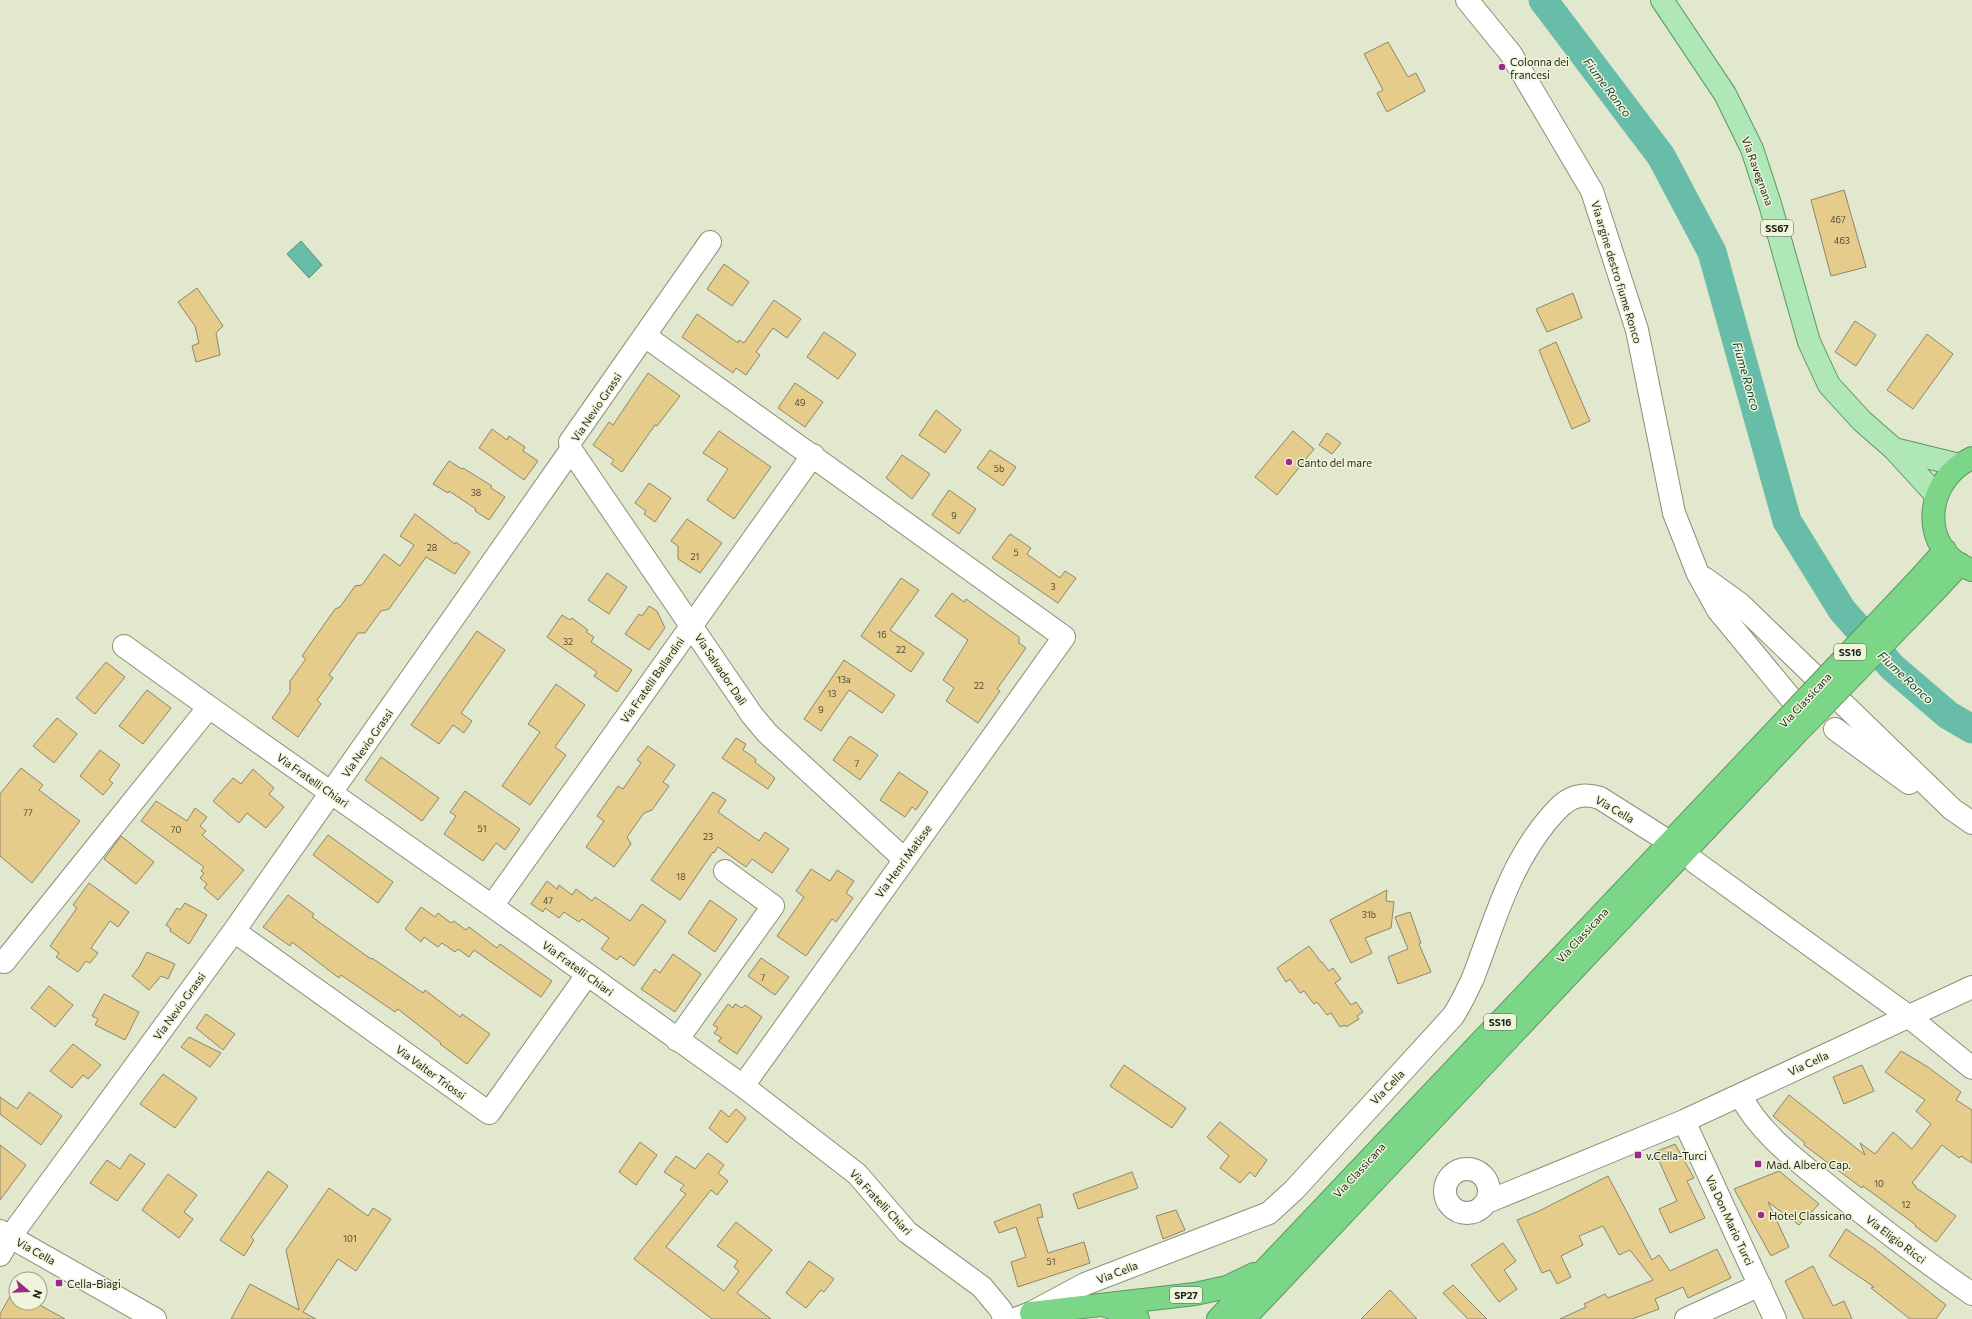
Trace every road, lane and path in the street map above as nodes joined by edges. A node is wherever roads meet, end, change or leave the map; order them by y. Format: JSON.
{"nodes":[{"id":1,"x":1467,"y":0,"type":"edge"},
{"id":2,"x":1662,"y":0,"type":"edge"},
{"id":3,"x":710,"y":242,"type":"dead end"},
{"id":4,"x":645,"y":336,"type":"junction"},
{"id":5,"x":1894,"y":449,"type":"junction"},
{"id":6,"x":571,"y":450,"type":"junction"},
{"id":7,"x":813,"y":455,"type":"junction"},
{"id":8,"x":1965,"y":462,"type":"edge"},
{"id":9,"x":1936,"y":494,"type":"junction"},
{"id":10,"x":1959,"y":562,"type":"edge"},
{"id":11,"x":1698,"y":574,"type":"junction"},
{"id":12,"x":1925,"y":586,"type":"junction"},
{"id":13,"x":691,"y":626,"type":"junction"},
{"id":14,"x":124,"y":646,"type":"dead end"},
{"id":15,"x":1798,"y":707,"type":"junction"},
{"id":16,"x":209,"y":708,"type":"junction"},
{"id":17,"x":1835,"y":728,"type":"dead end"},
{"id":18,"x":1789,"y":730,"type":"junction"},
{"id":19,"x":332,"y":793,"type":"junction"},
{"id":20,"x":1952,"y":809,"type":"junction"},
{"id":21,"x":1972,"y":823,"type":"edge"},
{"id":22,"x":1660,"y":836,"type":"dead end"},
{"id":23,"x":904,"y":859,"type":"junction"},
{"id":24,"x":1695,"y":862,"type":"dead end"},
{"id":25,"x":725,"y":872,"type":"dead end"},
{"id":26,"x":492,"y":906,"type":"junction"},
{"id":27,"x":234,"y":931,"type":"junction"},
{"id":28,"x":4,"y":962,"type":"dead end"},
{"id":29,"x":587,"y":975,"type":"junction"},
{"id":30,"x":1972,"y":987,"type":"edge"},
{"id":31,"x":1908,"y":1016,"type":"junction"},
{"id":32,"x":677,"y":1040,"type":"junction"},
{"id":33,"x":1972,"y":1068,"type":"edge"},
{"id":34,"x":743,"y":1086,"type":"junction"},
{"id":35,"x":1740,"y":1095,"type":"junction"},
{"id":36,"x":1684,"y":1121,"type":"junction"},
{"id":37,"x":1487,"y":1202,"type":"dead end"},
{"id":38,"x":3,"y":1241,"type":"edge"},
{"id":39,"x":1266,"y":1268,"type":"junction"},
{"id":40,"x":1760,"y":1285,"type":"junction"},
{"id":41,"x":1972,"y":1294,"type":"edge"},
{"id":42,"x":1101,"y":1304,"type":"junction"},
{"id":43,"x":1023,"y":1316,"type":"edge"},
{"id":44,"x":155,"y":1319,"type":"edge"},
{"id":45,"x":1004,"y":1319,"type":"edge"},
{"id":46,"x":1138,"y":1319,"type":"edge"},
{"id":47,"x":1218,"y":1319,"type":"edge"},
{"id":48,"x":1244,"y":1319,"type":"edge"},
{"id":49,"x":1686,"y":1319,"type":"edge"},
{"id":50,"x":1775,"y":1319,"type":"edge"}],
"edges":[{"from":1,"to":11,"type":"street","name":"Via argine destro fiume Ronco"},
{"from":2,"to":5,"type":"main road","name":"Via Ravegnana","number":"SS67"},
{"from":3,"to":4,"type":"street","name":"Via Nevio Grassi"},
{"from":4,"to":6,"type":"street","name":"Via Nevio Grassi"},
{"from":4,"to":7,"type":"street"},
{"from":5,"to":8,"type":"main road","name":"Via Ravegnana","number":"SS67"},
{"from":5,"to":9,"type":"main road","name":"Via Ravegnana","number":"SS67"},
{"from":6,"to":13,"type":"street","name":"Via Salvador Dalì"},
{"from":6,"to":19,"type":"street","name":"Via Nevio Grassi"},
{"from":7,"to":13,"type":"street","name":"Via Fratelli Ballardini"},
{"from":7,"to":23,"type":"street","name":"Via Henri Matisse"},
{"from":8,"to":9,"type":"highway","name":"Via Classicana","number":"SS16"},
{"from":9,"to":10,"type":"highway","name":"Via Classicana","number":"SS16"},
{"from":10,"to":12,"type":"highway","name":"Via Classicana","number":"SS16"},
{"from":11,"to":15,"type":"street","name":"Via argine destro fiume Ronco"},
{"from":11,"to":20,"type":"street"},
{"from":12,"to":15,"type":"highway","name":"Via Classicana","number":"SS16","bridge":true},
{"from":12,"to":18,"type":"highway","name":"Via Classicana","number":"SS16","bridge":true},
{"from":13,"to":23,"type":"street","name":"Via Salvador Dalì"},
{"from":13,"to":26,"type":"street","name":"Via Fratelli Ballardini"},
{"from":14,"to":16,"type":"street","name":"Via Fratelli Chiari"},
{"from":15,"to":18,"type":"highway","name":"Via Classicana","number":"SS16","bridge":true},
{"from":16,"to":19,"type":"street","name":"Via Fratelli Chiari"},
{"from":16,"to":28,"type":"street"},
{"from":17,"to":20,"type":"street"},
{"from":18,"to":39,"type":"highway","name":"Via Classicana","number":"SS16"},
{"from":18,"to":48,"type":"highway","name":"Via Classicana","number":"SS16"},
{"from":19,"to":26,"type":"street","name":"Via Fratelli Chiari"},
{"from":19,"to":27,"type":"street","name":"Via Nevio Grassi"},
{"from":20,"to":21,"type":"street"},
{"from":22,"to":43,"type":"street","name":"Via Cella"},
{"from":23,"to":34,"type":"street","name":"Via Henri Matisse"},
{"from":24,"to":31,"type":"street"},
{"from":25,"to":32,"type":"street"},
{"from":26,"to":29,"type":"street","name":"Via Fratelli Chiari"},
{"from":27,"to":29,"type":"street","name":"Via Valter Triossi"},
{"from":27,"to":38,"type":"street","name":"Via Nevio Grassi"},
{"from":29,"to":32,"type":"street","name":"Via Fratelli Chiari"},
{"from":30,"to":31,"type":"street","name":"Via Cella"},
{"from":31,"to":33,"type":"street"},
{"from":31,"to":35,"type":"street","name":"Via Cella"},
{"from":32,"to":34,"type":"street","name":"Via Fratelli Chiari"},
{"from":34,"to":45,"type":"street","name":"Via Fratelli Chiari"},
{"from":35,"to":36,"type":"street","name":"Via Cella"},
{"from":35,"to":41,"type":"street","name":"Via Eligio Ricci"},
{"from":36,"to":37,"type":"street","name":"Via Cella"},
{"from":36,"to":40,"type":"street","name":"Via Don Mario Turci"},
{"from":38,"to":44,"type":"street","name":"Via Cella"},
{"from":39,"to":42,"type":"highway","number":"SP27"},
{"from":39,"to":47,"type":"highway","name":"Via Classicana","number":"SS16"},
{"from":40,"to":49,"type":"street"},
{"from":40,"to":50,"type":"street","name":"Via Don Mario Turci"},
{"from":42,"to":43,"type":"highway","number":"SP27"},
{"from":42,"to":46,"type":"highway","number":"SP27"}]}
